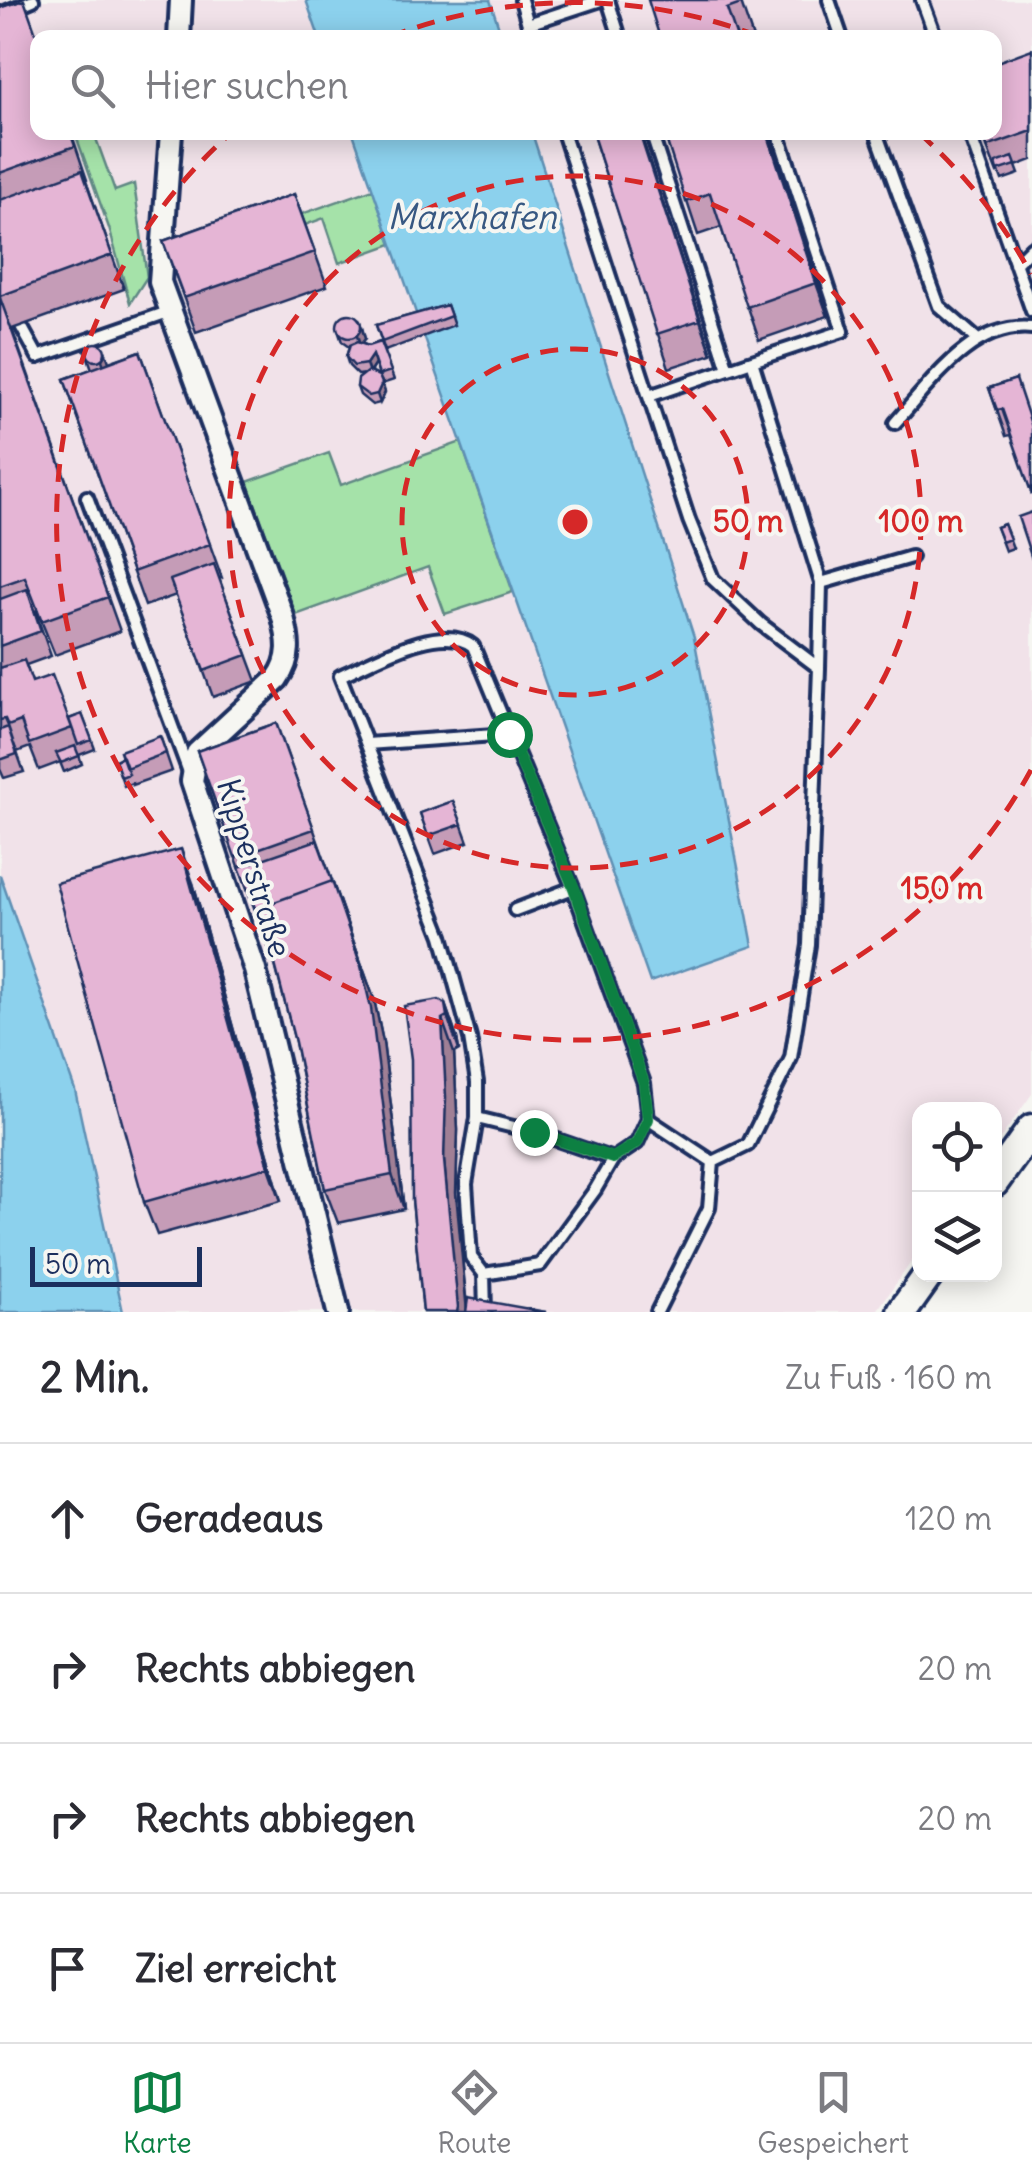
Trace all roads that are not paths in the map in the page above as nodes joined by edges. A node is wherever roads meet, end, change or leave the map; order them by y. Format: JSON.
{"nodes":[{"id":1,"x":33,"y":0,"type":"edge"},
{"id":2,"x":182,"y":0,"type":"edge"},
{"id":3,"x":521,"y":0,"type":"edge"},
{"id":4,"x":604,"y":0,"type":"edge"},
{"id":5,"x":829,"y":0,"type":"edge"},
{"id":6,"x":922,"y":0,"type":"edge"},
{"id":7,"x":0,"y":14,"type":"edge"},
{"id":8,"x":528,"y":24,"type":"junction"},
{"id":9,"x":179,"y":30,"type":"edge"},
{"id":10,"x":530,"y":30,"type":"edge"},
{"id":11,"x":617,"y":30,"type":"edge"},
{"id":12,"x":839,"y":30,"type":"edge"},
{"id":13,"x":933,"y":30,"type":"edge"},
{"id":14,"x":171,"y":140,"type":"edge"},
{"id":15,"x":566,"y":140,"type":"edge"},
{"id":16,"x":654,"y":140,"type":"edge"},
{"id":17,"x":781,"y":140,"type":"edge"},
{"id":18,"x":879,"y":140,"type":"edge"},
{"id":19,"x":972,"y":140,"type":"edge"},
{"id":20,"x":1032,"y":247,"type":"edge"},
{"id":21,"x":1016,"y":264,"type":"junction"},
{"id":22,"x":170,"y":311,"type":"junction"},
{"id":23,"x":1032,"y":312,"type":"edge"},
{"id":24,"x":21,"y":326,"type":"dead end"},
{"id":25,"x":1032,"y":328,"type":"edge"},
{"id":26,"x":978,"y":340,"type":"junction"},
{"id":27,"x":752,"y":361,"type":"junction"},
{"id":28,"x":728,"y":368,"type":"junction"},
{"id":29,"x":648,"y":396,"type":"junction"},
{"id":30,"x":895,"y":423,"type":"dead end"},
{"id":31,"x":87,"y":497,"type":"dead end"},
{"id":32,"x":911,"y":557,"type":"dead end"},
{"id":33,"x":821,"y":583,"type":"junction"},
{"id":34,"x":819,"y":668,"type":"junction"},
{"id":35,"x":509,"y":734,"type":"junction"},
{"id":36,"x":367,"y":744,"type":"junction"},
{"id":37,"x":192,"y":781,"type":"junction"},
{"id":38,"x":574,"y":888,"type":"junction"},
{"id":39,"x":514,"y":910,"type":"dead end"},
{"id":40,"x":477,"y":1118,"type":"junction"},
{"id":41,"x":648,"y":1119,"type":"junction"},
{"id":42,"x":1032,"y":1129,"type":"edge"},
{"id":43,"x":613,"y":1158,"type":"junction"},
{"id":44,"x":713,"y":1162,"type":"junction"},
{"id":45,"x":1002,"y":1171,"type":"edge"},
{"id":46,"x":484,"y":1274,"type":"junction"},
{"id":47,"x":923,"y":1282,"type":"edge"},
{"id":48,"x":338,"y":1312,"type":"edge"},
{"id":49,"x":486,"y":1312,"type":"edge"},
{"id":50,"x":657,"y":1312,"type":"edge"},
{"id":51,"x":902,"y":1312,"type":"edge"}],
"edges":[{"from":1,"to":7,"type":"lane"},
{"from":2,"to":9,"type":"street"},
{"from":3,"to":8,"type":"lane"},
{"from":4,"to":8,"type":"lane"},
{"from":4,"to":11,"type":"lane"},
{"from":5,"to":12,"type":"lane"},
{"from":6,"to":13,"type":"lane"},
{"from":8,"to":10,"type":"lane"},
{"from":14,"to":22,"type":"street","name":"Kipperstraße"},
{"from":15,"to":29,"type":"lane"},
{"from":16,"to":28,"type":"lane"},
{"from":17,"to":27,"type":"lane"},
{"from":18,"to":26,"type":"lane"},
{"from":19,"to":21,"type":"lane"},
{"from":20,"to":21,"type":"lane"},
{"from":21,"to":23,"type":"lane"},
{"from":22,"to":24,"type":"lane"},
{"from":22,"to":37,"type":"street","name":"Kipperstraße"},
{"from":25,"to":26,"type":"lane"},
{"from":26,"to":30,"type":"lane"},
{"from":27,"to":28,"type":"lane"},
{"from":27,"to":33,"type":"lane"},
{"from":28,"to":29,"type":"lane"},
{"from":29,"to":34,"type":"lane"},
{"from":31,"to":37,"type":"lane"},
{"from":32,"to":33,"type":"lane"},
{"from":33,"to":34,"type":"lane"},
{"from":34,"to":44,"type":"lane"},
{"from":35,"to":36,"type":"lane"},
{"from":35,"to":36,"type":"lane"},
{"from":35,"to":38,"type":"lane"},
{"from":36,"to":40,"type":"lane"},
{"from":37,"to":48,"type":"street","name":"Kipperstraße"},
{"from":38,"to":39,"type":"lane"},
{"from":38,"to":41,"type":"lane"},
{"from":40,"to":43,"type":"lane"},
{"from":40,"to":46,"type":"lane"},
{"from":41,"to":43,"type":"lane"},
{"from":41,"to":44,"type":"lane"},
{"from":42,"to":45,"type":"street"},
{"from":43,"to":46,"type":"lane"},
{"from":44,"to":50,"type":"lane"},
{"from":46,"to":49,"type":"lane"},
{"from":47,"to":51,"type":"street"}]}
